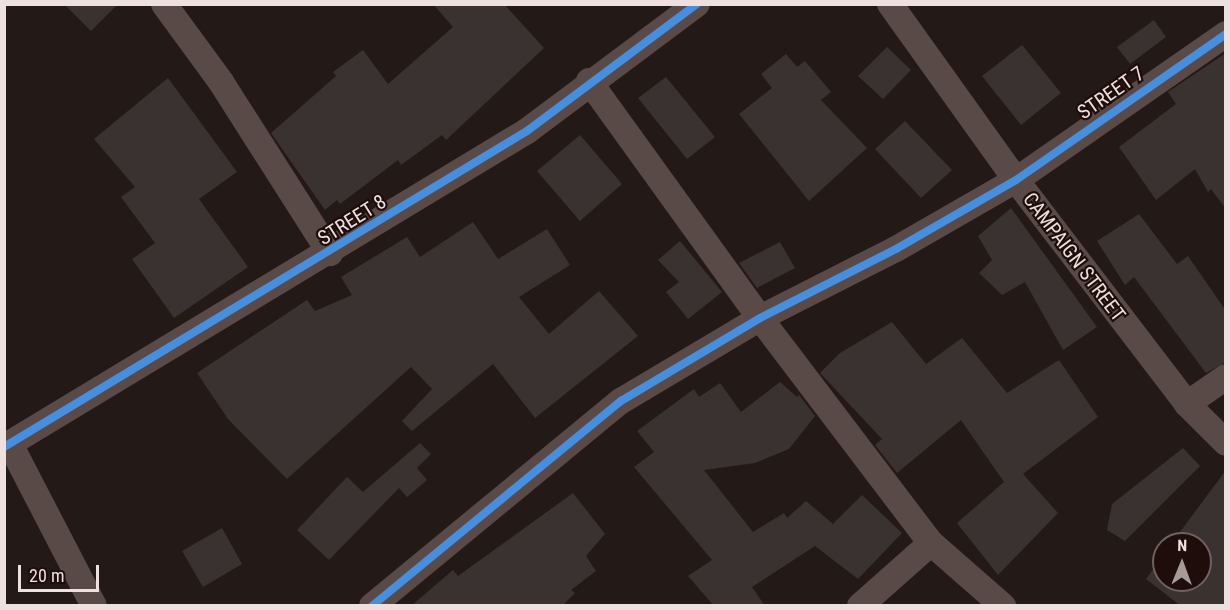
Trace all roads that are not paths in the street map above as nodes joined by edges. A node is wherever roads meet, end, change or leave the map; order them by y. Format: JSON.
{"nodes":[{"id":1,"x":164,"y":4,"type":"edge"},
{"id":2,"x":698,"y":4,"type":"edge"},
{"id":3,"x":890,"y":4,"type":"edge"},
{"id":4,"x":1226,"y":33,"type":"edge"},
{"id":5,"x":590,"y":81,"type":"junction"},
{"id":6,"x":1016,"y":180,"type":"junction"},
{"id":7,"x":330,"y":253,"type":"junction"},
{"id":8,"x":760,"y":318,"type":"junction"},
{"id":9,"x":1226,"y":377,"type":"edge"},
{"id":10,"x":1187,"y":404,"type":"junction"},
{"id":11,"x":1226,"y":443,"type":"edge"},
{"id":12,"x":7,"y":445,"type":"edge"},
{"id":13,"x":931,"y":543,"type":"junction"},
{"id":14,"x":94,"y":606,"type":"edge"},
{"id":15,"x":372,"y":606,"type":"edge"},
{"id":16,"x":861,"y":606,"type":"edge"},
{"id":17,"x":1003,"y":606,"type":"edge"}],
"edges":[{"from":1,"to":7,"type":"street"},
{"from":2,"to":5,"type":"street","name":"STREET 8"},
{"from":3,"to":6,"type":"street","name":"CAMPAIGN STREET"},
{"from":4,"to":6,"type":"street","name":"STREET 7"},
{"from":5,"to":7,"type":"street","name":"STREET 8"},
{"from":5,"to":8,"type":"street"},
{"from":6,"to":8,"type":"street","name":"STREET 7"},
{"from":6,"to":10,"type":"street","name":"CAMPAIGN STREET"},
{"from":7,"to":12,"type":"street","name":"STREET 8"},
{"from":8,"to":13,"type":"street"},
{"from":8,"to":15,"type":"street","name":"STREET 7"},
{"from":9,"to":10,"type":"street"},
{"from":10,"to":11,"type":"street","name":"CAMPAIGN STREET"},
{"from":12,"to":14,"type":"street"},
{"from":13,"to":16,"type":"street"},
{"from":13,"to":17,"type":"street"}]}
